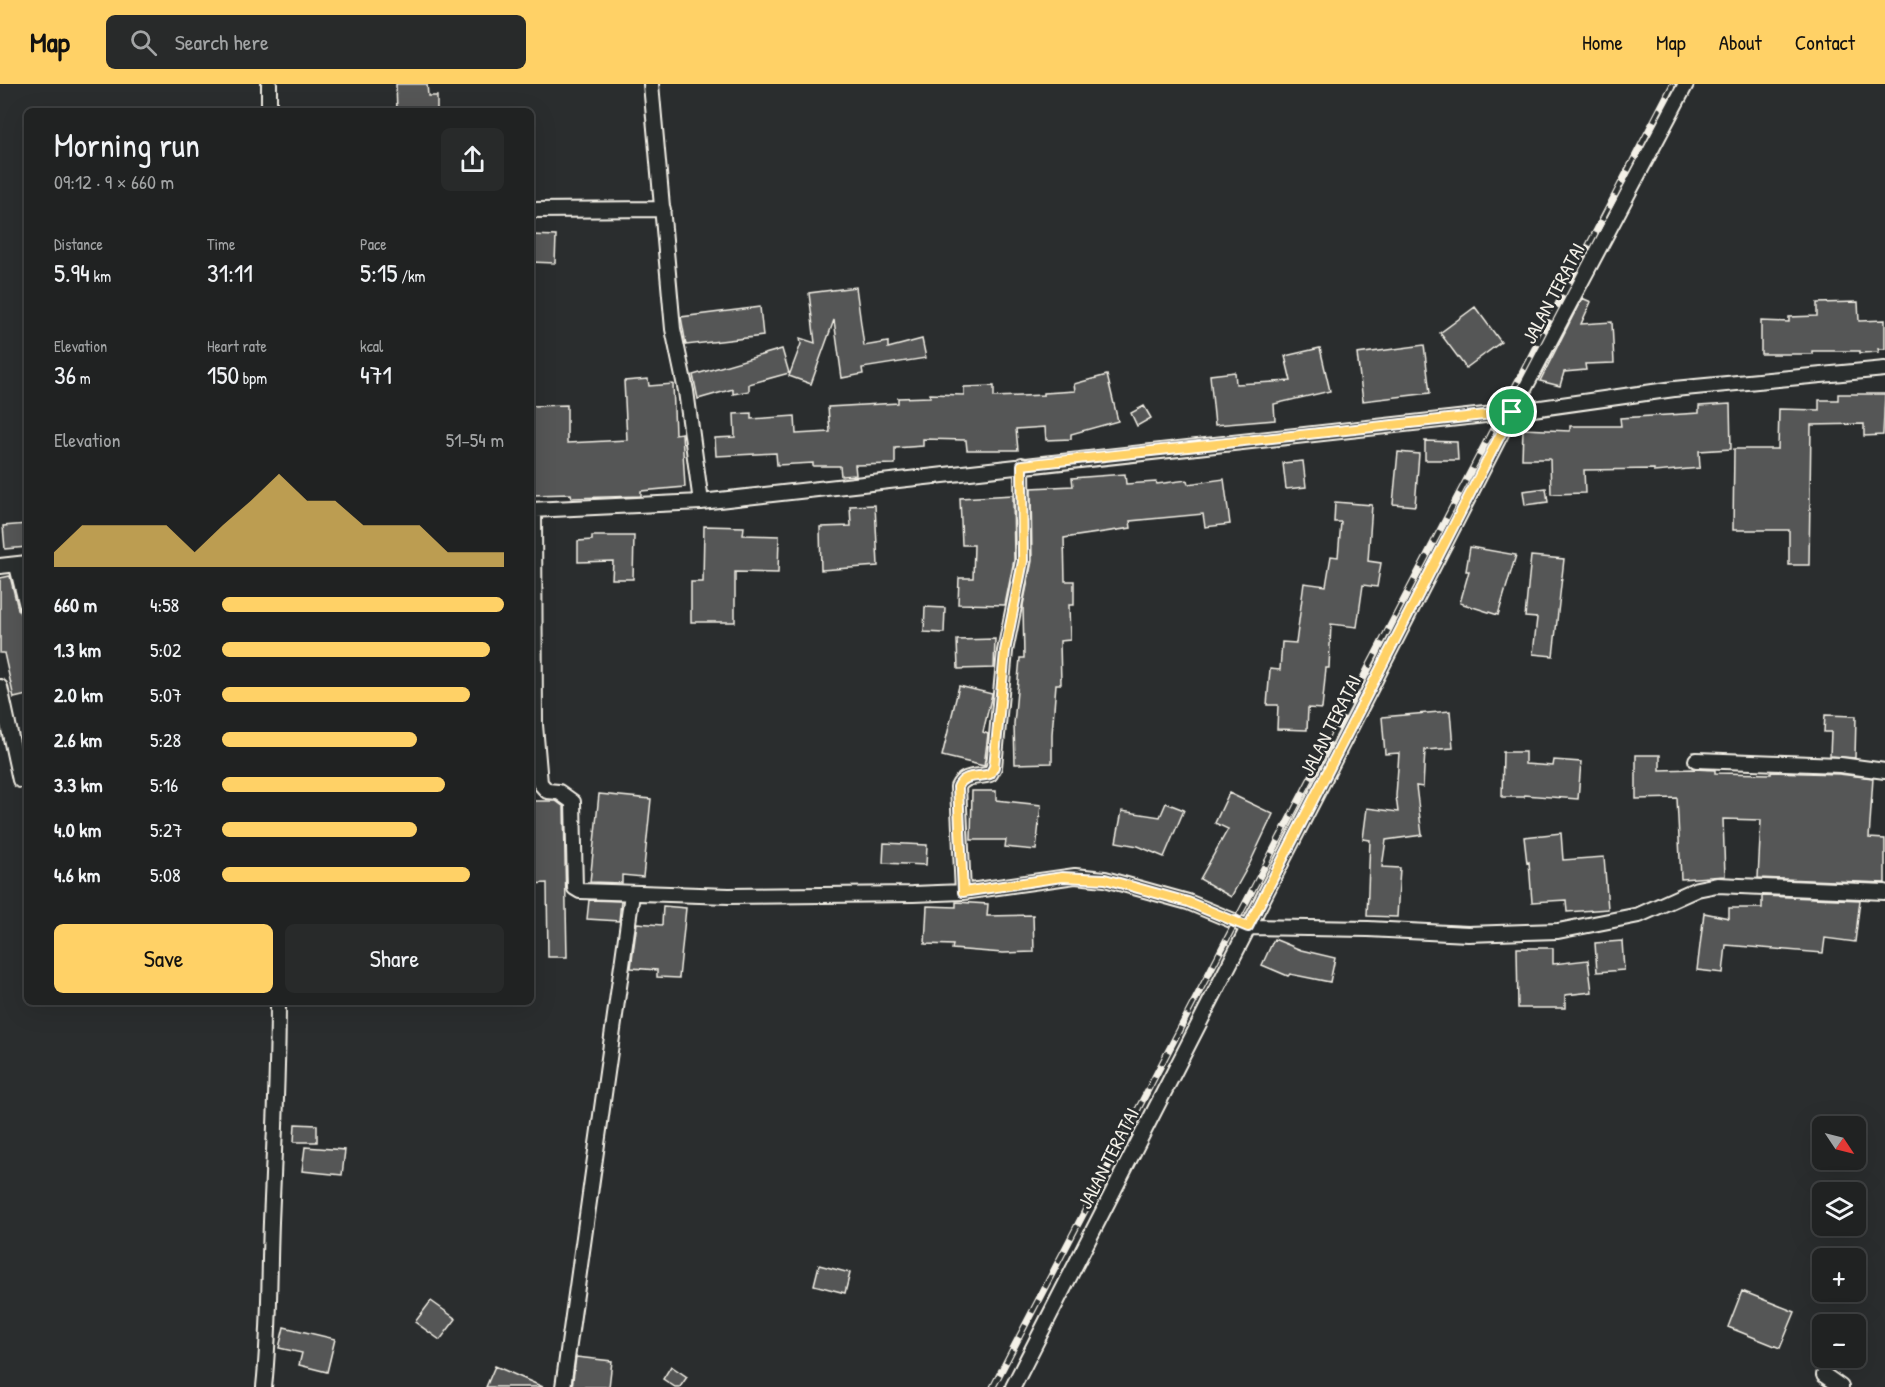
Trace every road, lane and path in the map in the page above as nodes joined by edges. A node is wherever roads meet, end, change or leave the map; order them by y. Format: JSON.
{"nodes":[{"id":1,"x":269,"y":84,"type":"edge"},
{"id":2,"x":651,"y":84,"type":"edge"},
{"id":3,"x":1686,"y":84,"type":"edge"},
{"id":4,"x":269,"y":108,"type":"edge"},
{"id":5,"x":663,"y":209,"type":"junction"},
{"id":6,"x":534,"y":210,"type":"edge"},
{"id":7,"x":1885,"y":369,"type":"edge"},
{"id":8,"x":1512,"y":412,"type":"junction"},
{"id":9,"x":1022,"y":465,"type":"junction"},
{"id":10,"x":701,"y":502,"type":"junction"},
{"id":11,"x":534,"y":510,"type":"edge"},
{"id":12,"x":22,"y":564,"type":"edge"},
{"id":13,"x":0,"y":566,"type":"edge"},
{"id":14,"x":24,"y":581,"type":"edge"},
{"id":15,"x":534,"y":654,"type":"edge"},
{"id":16,"x":0,"y":687,"type":"edge"},
{"id":17,"x":1696,"y":760,"type":"dead end"},
{"id":18,"x":1885,"y":771,"type":"edge"},
{"id":19,"x":20,"y":780,"type":"dead end"},
{"id":20,"x":963,"y":892,"type":"junction"},
{"id":21,"x":1885,"y":892,"type":"edge"},
{"id":22,"x":632,"y":894,"type":"junction"},
{"id":23,"x":1248,"y":927,"type":"junction"},
{"id":24,"x":278,"y":1005,"type":"edge"},
{"id":25,"x":1824,"y":1374,"type":"dead end"},
{"id":26,"x":264,"y":1387,"type":"edge"},
{"id":27,"x":562,"y":1387,"type":"edge"},
{"id":28,"x":1013,"y":1387,"type":"edge"},
{"id":29,"x":1841,"y":1387,"type":"edge"}],
"edges":[{"from":1,"to":4,"type":"street"},
{"from":2,"to":5,"type":"street"},
{"from":3,"to":8,"type":"street","name":"JALAN TERATAI"},
{"from":5,"to":6,"type":"street"},
{"from":5,"to":10,"type":"street"},
{"from":7,"to":8,"type":"street"},
{"from":8,"to":9,"type":"street"},
{"from":8,"to":23,"type":"street","name":"JALAN TERATAI"},
{"from":9,"to":10,"type":"street"},
{"from":9,"to":20,"type":"street"},
{"from":10,"to":11,"type":"street"},
{"from":12,"to":13,"type":"street"},
{"from":12,"to":14,"type":"street"},
{"from":15,"to":22,"type":"street"},
{"from":16,"to":19,"type":"street"},
{"from":17,"to":18,"type":"street"},
{"from":20,"to":22,"type":"street"},
{"from":20,"to":23,"type":"street"},
{"from":21,"to":23,"type":"street"},
{"from":22,"to":27,"type":"street"},
{"from":23,"to":28,"type":"street","name":"JALAN TERATAI"},
{"from":24,"to":26,"type":"street"},
{"from":25,"to":29,"type":"street"}]}
